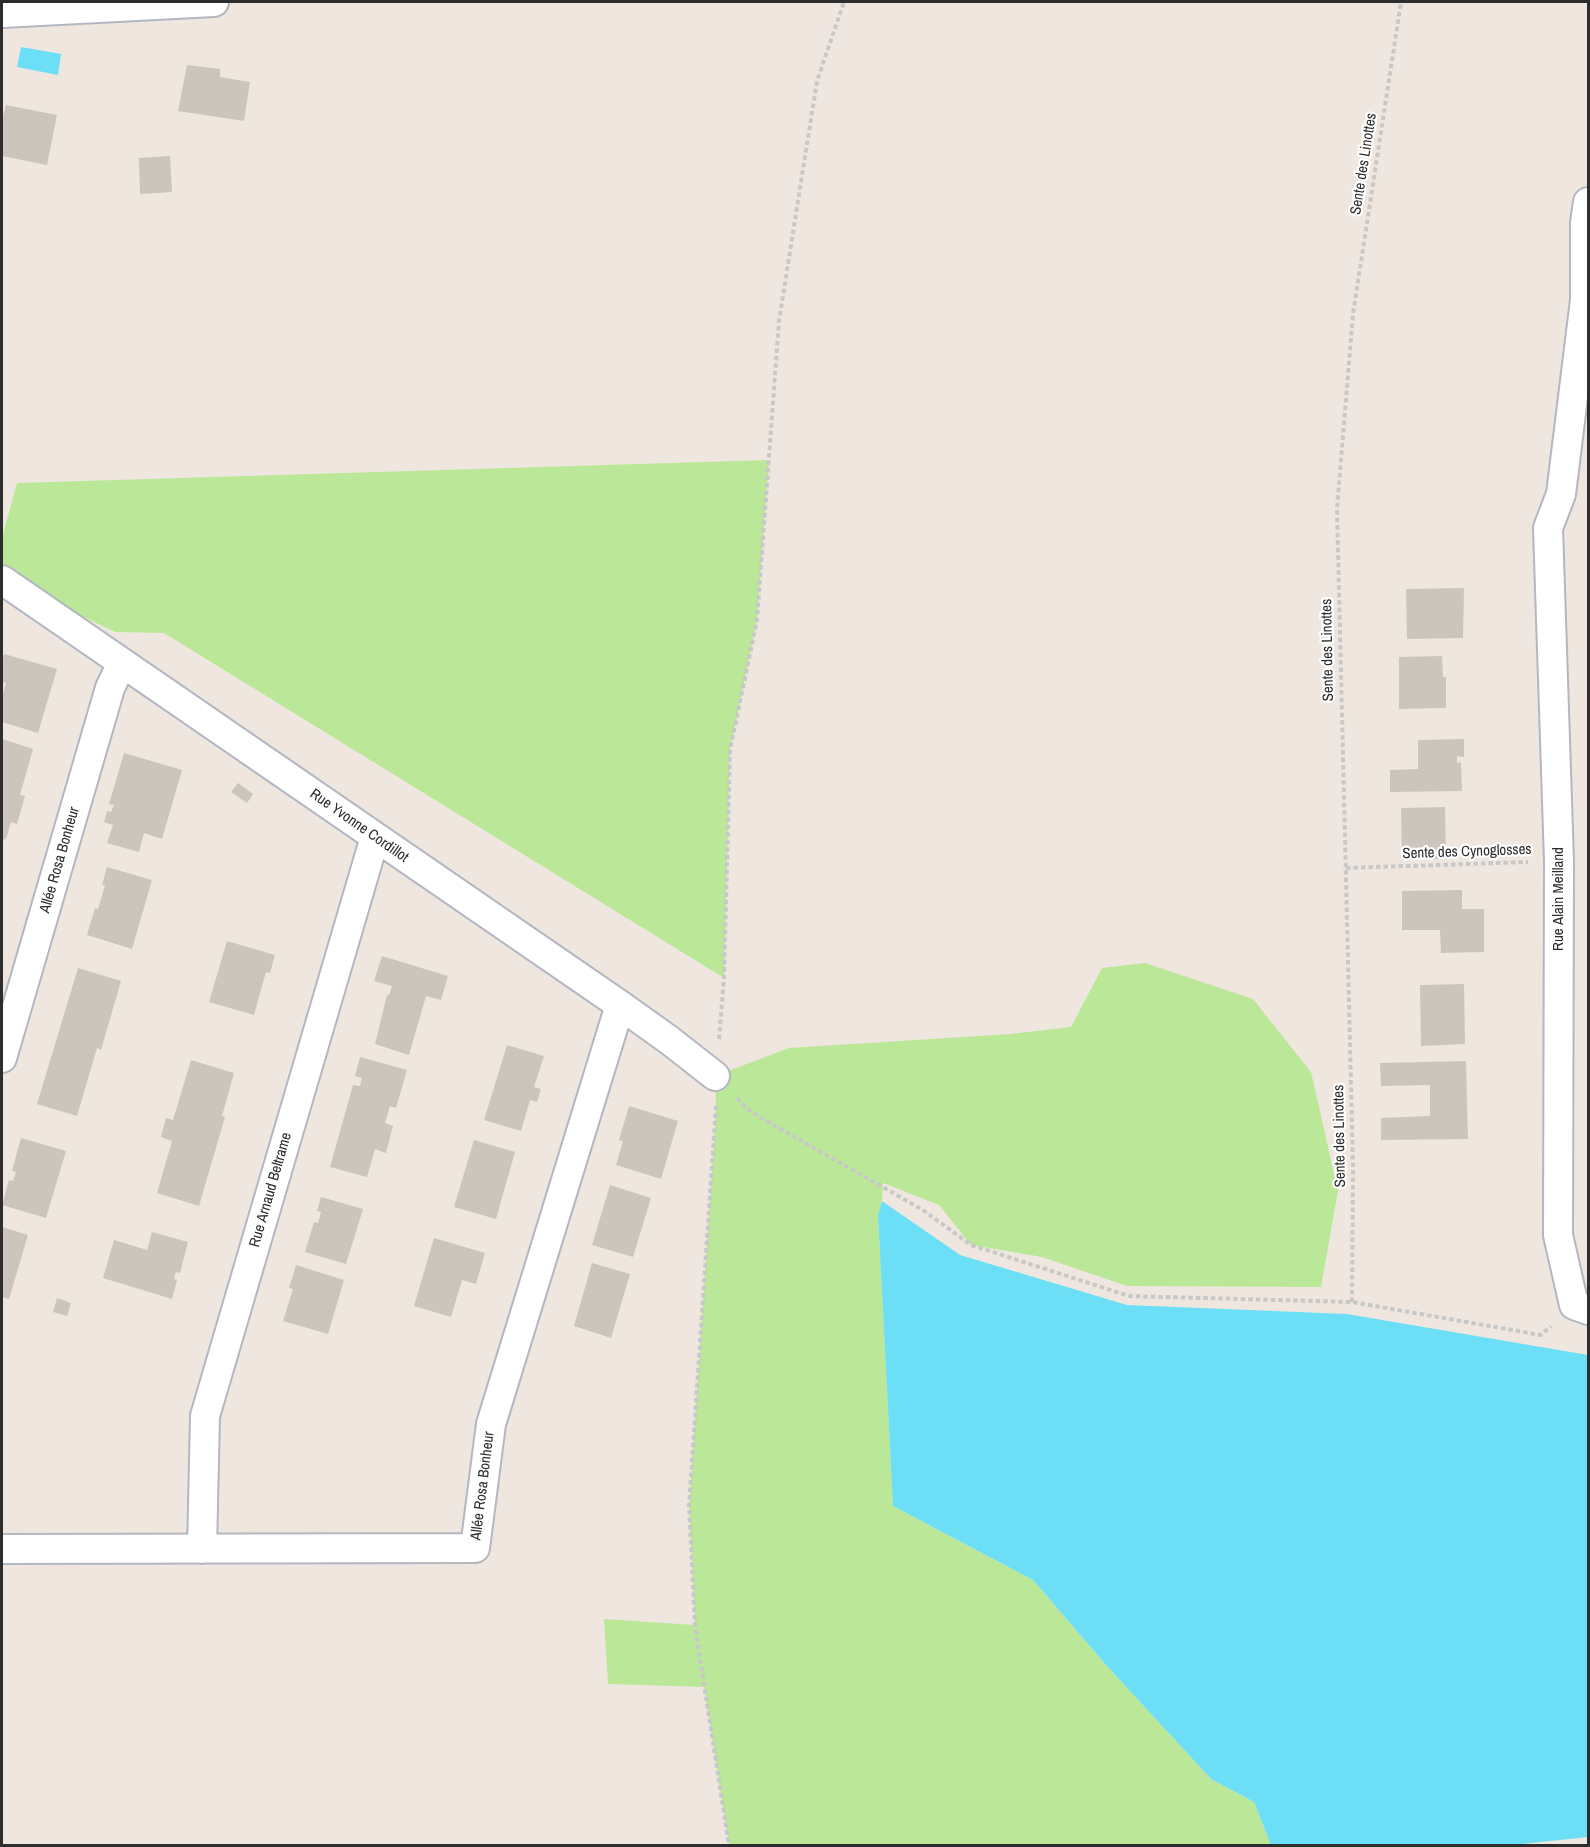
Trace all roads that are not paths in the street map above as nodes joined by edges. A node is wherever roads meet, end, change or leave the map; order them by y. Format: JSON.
{"nodes":[{"id":1,"x":214,"y":2,"type":"edge"},
{"id":2,"x":2,"y":13,"type":"edge"},
{"id":3,"x":1588,"y":202,"type":"edge"},
{"id":4,"x":1587,"y":264,"type":"edge"},
{"id":5,"x":2,"y":580,"type":"edge"},
{"id":6,"x":122,"y":663,"type":"junction"},
{"id":7,"x":375,"y":837,"type":"junction"},
{"id":8,"x":620,"y":1005,"type":"junction"},
{"id":9,"x":2,"y":1058,"type":"edge"},
{"id":10,"x":715,"y":1076,"type":"road end"},
{"id":11,"x":1581,"y":1308,"type":"edge"},
{"id":12,"x":2,"y":1549,"type":"edge"},
{"id":13,"x":202,"y":1549,"type":"junction"}],
"edges":[{"from":1,"to":2,"type":"street"},
{"from":3,"to":4,"type":"street","name":"Rue Alain Meilland"},
{"from":4,"to":11,"type":"street","name":"Rue Alain Meilland"},
{"from":5,"to":6,"type":"street","name":"Rue Yvonne Cordillot"},
{"from":6,"to":7,"type":"street","name":"Rue Yvonne Cordillot"},
{"from":6,"to":9,"type":"street","name":"Allée Rosa Bonheur"},
{"from":7,"to":8,"type":"street","name":"Rue Yvonne Cordillot"},
{"from":7,"to":13,"type":"street","name":"Rue Arnaud Beltrame"},
{"from":8,"to":10,"type":"street","name":"Rue Yvonne Cordillot"},
{"from":8,"to":13,"type":"street","name":"Allée Rosa Bonheur"},
{"from":12,"to":13,"type":"street","name":"Allée Rosa Bonheur"}]}
